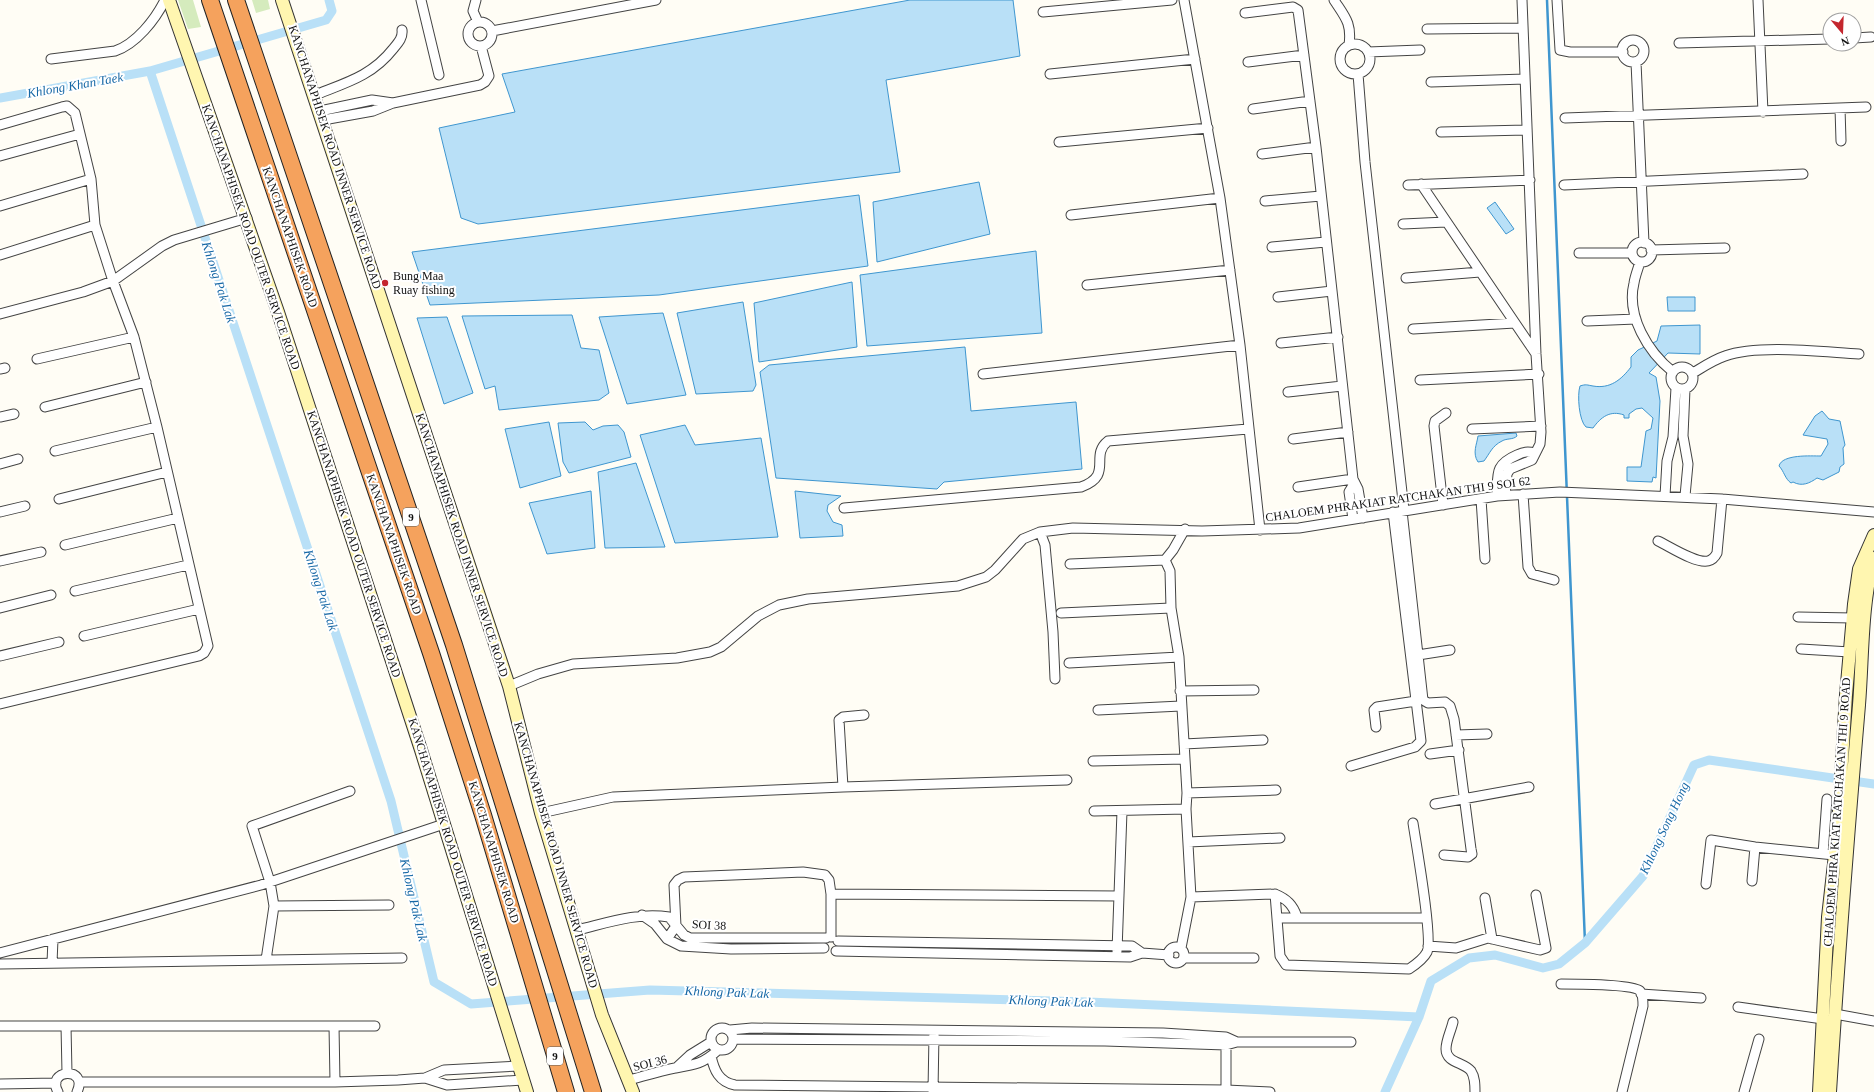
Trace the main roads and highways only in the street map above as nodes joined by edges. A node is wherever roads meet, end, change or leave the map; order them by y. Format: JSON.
{"nodes":[{"id":1,"x":169,"y":0,"type":"edge"},
{"id":2,"x":210,"y":0,"type":"edge"},
{"id":3,"x":236,"y":0,"type":"edge"},
{"id":4,"x":284,"y":5,"type":"edge"},
{"id":5,"x":1874,"y":535,"type":"edge"},
{"id":6,"x":1874,"y":558,"type":"edge"},
{"id":7,"x":1850,"y":725,"type":"junction"},
{"id":8,"x":1843,"y":828,"type":"junction"},
{"id":9,"x":525,"y":1086,"type":"edge"},
{"id":10,"x":631,"y":1086,"type":"edge"},
{"id":11,"x":566,"y":1092,"type":"edge"},
{"id":12,"x":593,"y":1092,"type":"edge"},
{"id":13,"x":1819,"y":1092,"type":"edge"},
{"id":14,"x":1830,"y":1092,"type":"edge"}],
"edges":[{"from":1,"to":9,"type":"main road","name":"KANCHANAPHISEK ROAD OUTER SERVICE ROAD"},
{"from":2,"to":11,"type":"highway","name":"KANCHANAPHISEK ROAD","number":"9"},
{"from":3,"to":12,"type":"highway","name":"KANCHANAPHISEK ROAD","number":"9"},
{"from":4,"to":10,"type":"main road","name":"KANCHANAPHISEK ROAD INNER SERVICE ROAD"},
{"from":5,"to":7,"type":"main road","name":"CHALOEM PHRA KIAT RATCHAKAN THI 9 ROAD"},
{"from":6,"to":7,"type":"main road","name":"CHALOEM PHRA KIAT RATCHAKAN THI 9 ROAD"},
{"from":7,"to":8,"type":"main road","name":"CHALOEM PHRA KIAT RATCHAKAN THI 9 ROAD"},
{"from":8,"to":13,"type":"main road","name":"CHALOEM PHRA KIAT RATCHAKAN THI 9 ROAD"},
{"from":8,"to":14,"type":"main road","name":"CHALOEM PHRA KIAT RATCHAKAN THI 9 ROAD"}]}
